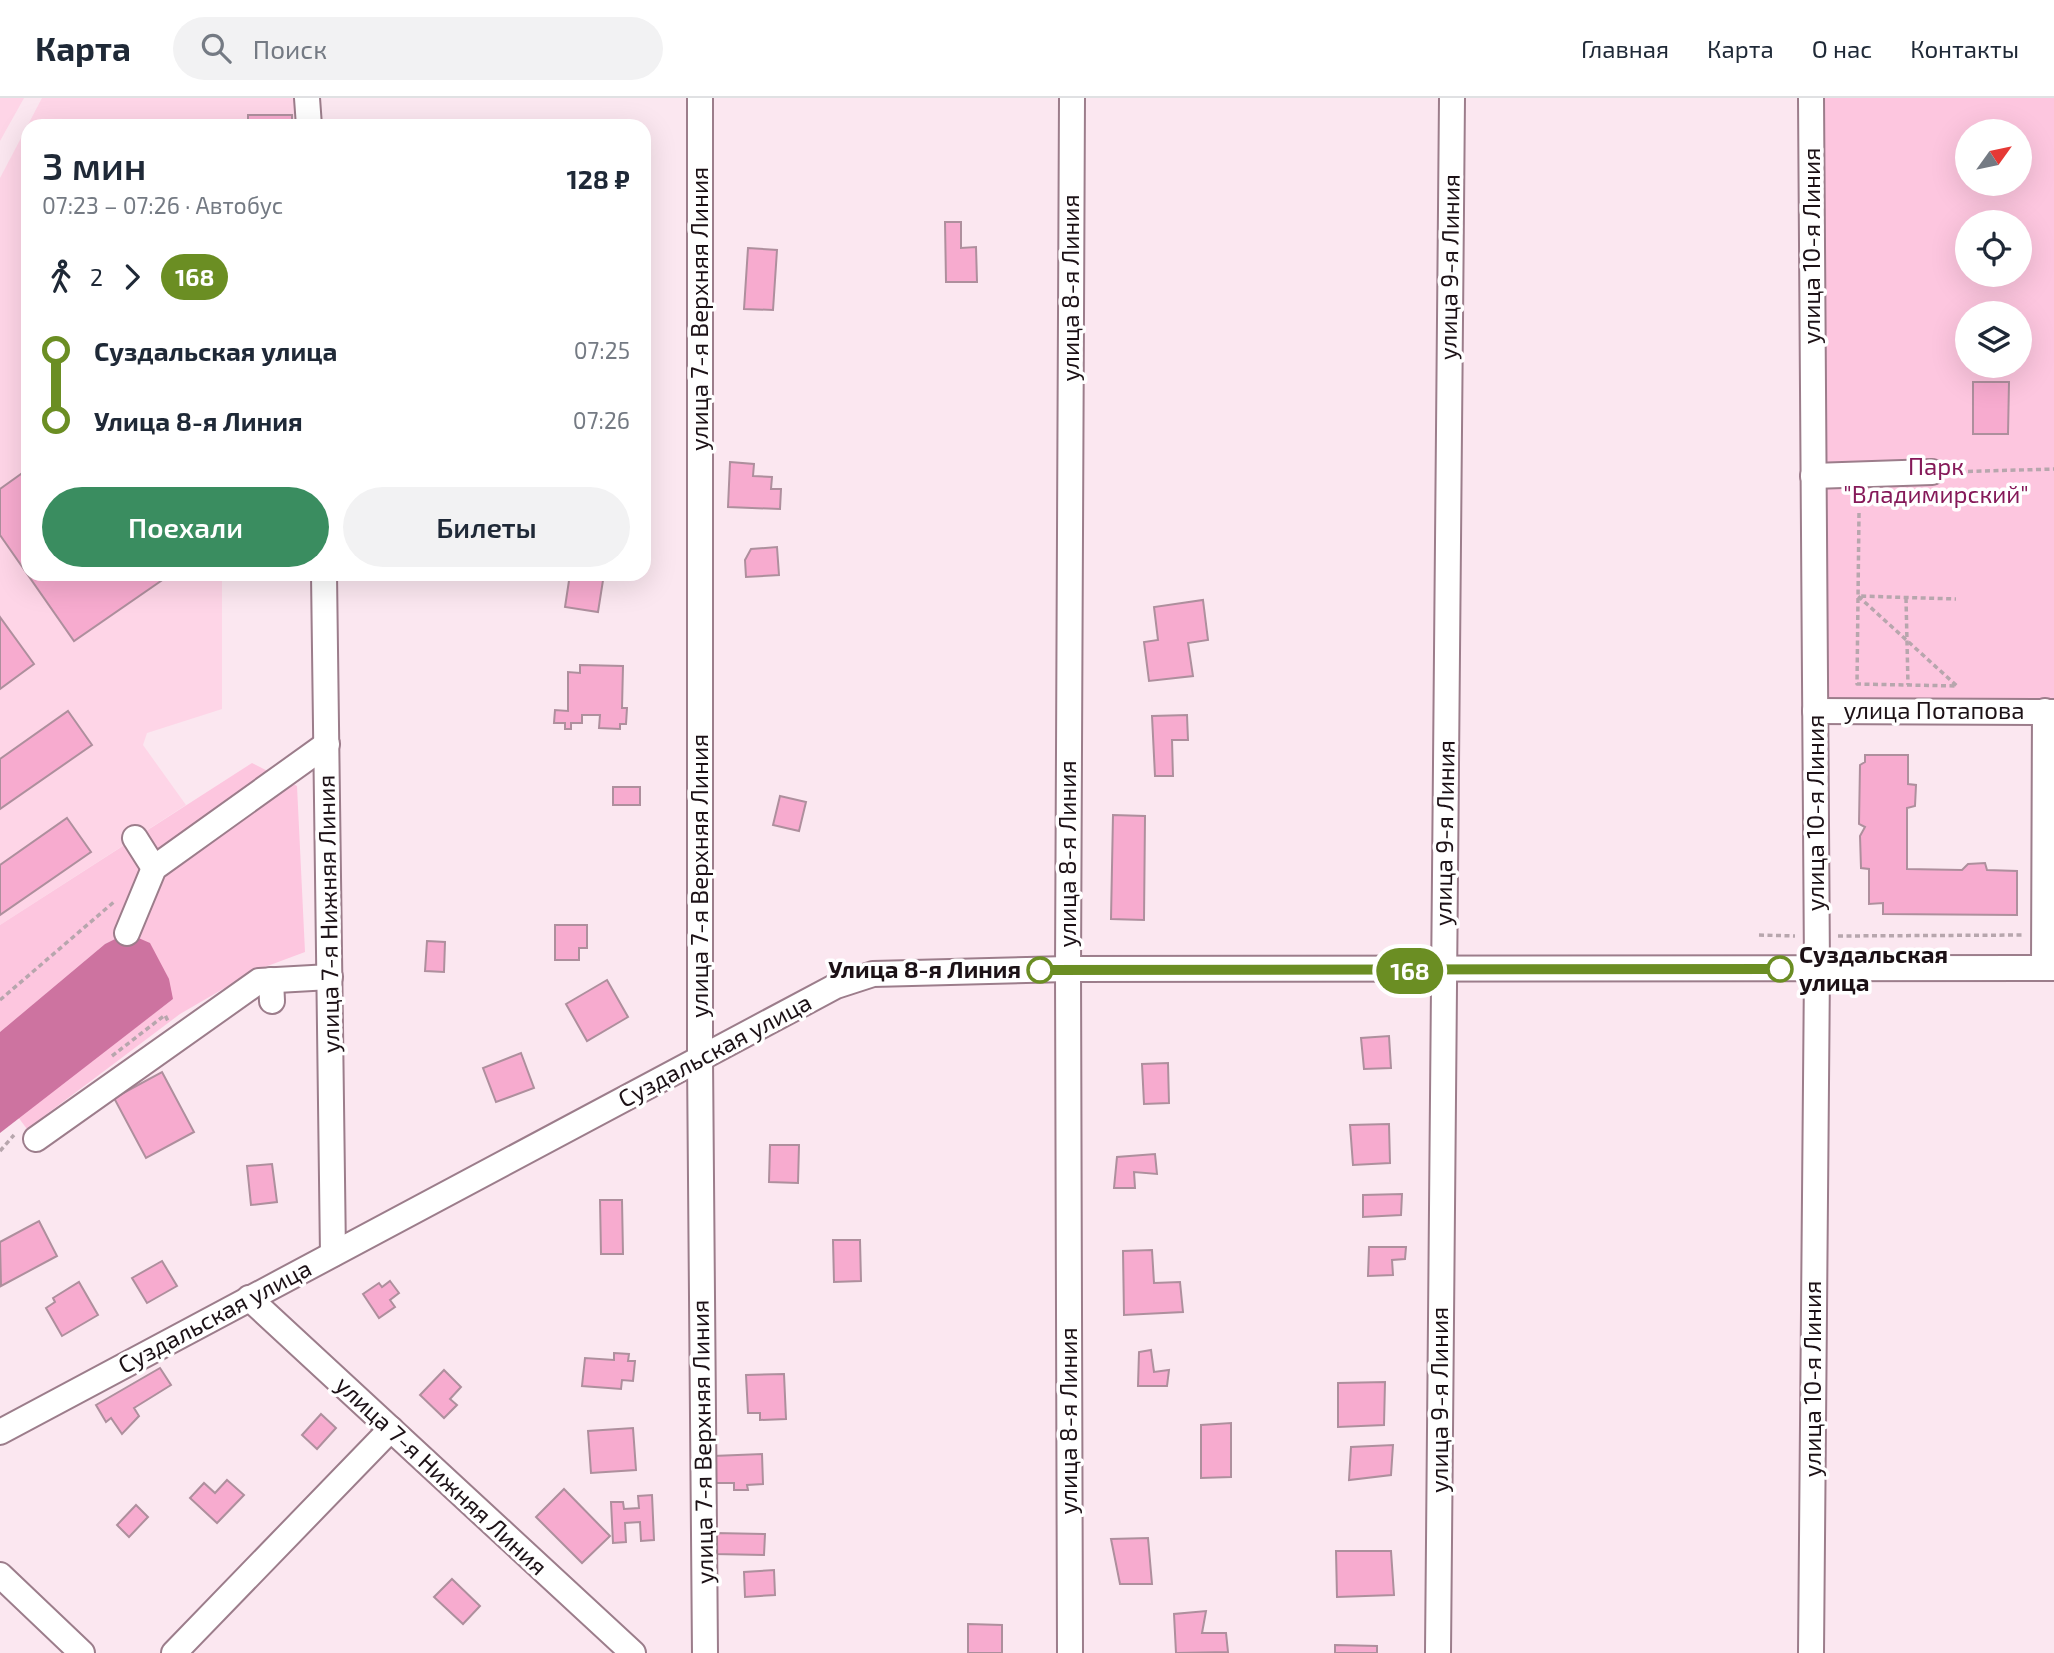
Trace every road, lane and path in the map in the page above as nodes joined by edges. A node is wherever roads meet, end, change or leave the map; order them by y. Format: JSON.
{"nodes":[{"id":1,"x":307,"y":98,"type":"edge"},
{"id":2,"x":700,"y":98,"type":"edge"},
{"id":3,"x":1072,"y":98,"type":"edge"},
{"id":4,"x":1452,"y":98,"type":"edge"},
{"id":5,"x":1811,"y":98,"type":"edge"},
{"id":6,"x":308,"y":119,"type":"edge"},
{"id":7,"x":2054,"y":469,"type":"edge"},
{"id":8,"x":1932,"y":472,"type":"joint"},
{"id":9,"x":1813,"y":476,"type":"junction"},
{"id":10,"x":1859,"y":513,"type":"dead end"},
{"id":11,"x":324,"y":581,"type":"edge"},
{"id":12,"x":1858,"y":596,"type":"junction"},
{"id":13,"x":1906,"y":598,"type":"junction"},
{"id":14,"x":1956,"y":599,"type":"dead end"},
{"id":15,"x":1907,"y":642,"type":"junction"},
{"id":16,"x":1908,"y":685,"type":"junction"},
{"id":17,"x":1815,"y":711,"type":"junction"},
{"id":18,"x":2049,"y":712,"type":"edge"},
{"id":19,"x":327,"y":744,"type":"junction"},
{"id":20,"x":135,"y":838,"type":"dead end"},
{"id":21,"x":154,"y":868,"type":"junction"},
{"id":22,"x":123,"y":894,"type":"dead end"},
{"id":23,"x":127,"y":933,"type":"dead end"},
{"id":24,"x":1759,"y":935,"type":"dead end"},
{"id":25,"x":2043,"y":935,"type":"junction"},
{"id":26,"x":1816,"y":936,"type":"junction"},
{"id":27,"x":2049,"y":968,"type":"edge"},
{"id":28,"x":1817,"y":969,"type":"junction"},
{"id":29,"x":1068,"y":970,"type":"junction"},
{"id":30,"x":1443,"y":971,"type":"junction"},
{"id":31,"x":330,"y":976,"type":"junction"},
{"id":32,"x":0,"y":1000,"type":"edge"},
{"id":33,"x":700,"y":1060,"type":"junction"},
{"id":34,"x":36,"y":1139,"type":"dead end"},
{"id":35,"x":333,"y":1254,"type":"junction"},
{"id":36,"x":249,"y":1298,"type":"junction"},
{"id":37,"x":391,"y":1429,"type":"junction"},
{"id":38,"x":0,"y":1432,"type":"edge"},
{"id":39,"x":0,"y":1575,"type":"edge"},
{"id":40,"x":82,"y":1653,"type":"edge"},
{"id":41,"x":174,"y":1653,"type":"edge"},
{"id":42,"x":633,"y":1653,"type":"edge"},
{"id":43,"x":705,"y":1653,"type":"edge"},
{"id":44,"x":1070,"y":1653,"type":"edge"},
{"id":45,"x":1438,"y":1653,"type":"edge"},
{"id":46,"x":1811,"y":1653,"type":"edge"}],
"edges":[{"from":1,"to":6,"type":"street"},
{"from":2,"to":33,"type":"street","name":"улица 7-я Верхняя Линия"},
{"from":3,"to":29,"type":"street","name":"улица 8-я Линия"},
{"from":4,"to":30,"type":"street","name":"улица 9-я Линия"},
{"from":5,"to":9,"type":"street","name":"улица 10-я Линия"},
{"from":7,"to":8,"type":"path"},
{"from":8,"to":9,"type":"street"},
{"from":9,"to":17,"type":"street","name":"улица 10-я Линия"},
{"from":10,"to":12,"type":"path"},
{"from":11,"to":19,"type":"street","name":"улица 7-я Нижняя Линия"},
{"from":12,"to":13,"type":"path"},
{"from":12,"to":15,"type":"path"},
{"from":12,"to":16,"type":"path"},
{"from":13,"to":14,"type":"path"},
{"from":13,"to":15,"type":"path"},
{"from":15,"to":16,"type":"path"},
{"from":15,"to":16,"type":"path"},
{"from":17,"to":18,"type":"street","name":"улица Потапова"},
{"from":17,"to":26,"type":"street","name":"улица 10-я Линия"},
{"from":18,"to":25,"type":"street"},
{"from":19,"to":21,"type":"street"},
{"from":19,"to":31,"type":"street","name":"улица 7-я Нижняя Линия"},
{"from":20,"to":21,"type":"street"},
{"from":21,"to":23,"type":"street"},
{"from":22,"to":32,"type":"path"},
{"from":24,"to":26,"type":"path"},
{"from":25,"to":26,"type":"path"},
{"from":25,"to":27,"type":"street"},
{"from":26,"to":28,"type":"street","name":"улица 10-я Линия"},
{"from":27,"to":28,"type":"street","name":"Суздальская улица"},
{"from":28,"to":30,"type":"street","name":"Суздальская улица"},
{"from":28,"to":46,"type":"street","name":"улица 10-я Линия"},
{"from":29,"to":30,"type":"street","name":"Суздальская улица"},
{"from":29,"to":33,"type":"street","name":"Суздальская улица"},
{"from":29,"to":44,"type":"street","name":"улица 8-я Линия"},
{"from":30,"to":45,"type":"street","name":"улица 9-я Линия"},
{"from":31,"to":34,"type":"street"},
{"from":31,"to":35,"type":"street","name":"улица 7-я Нижняя Линия"},
{"from":33,"to":35,"type":"street","name":"Суздальская улица"},
{"from":33,"to":43,"type":"street","name":"улица 7-я Верхняя Линия"},
{"from":35,"to":36,"type":"street","name":"Суздальская улица"},
{"from":36,"to":37,"type":"street","name":"улица 7-я Нижняя Линия"},
{"from":36,"to":38,"type":"street","name":"Суздальская улица"},
{"from":37,"to":41,"type":"street"},
{"from":37,"to":42,"type":"street","name":"улица 7-я Нижняя Линия"},
{"from":39,"to":40,"type":"street"}]}
